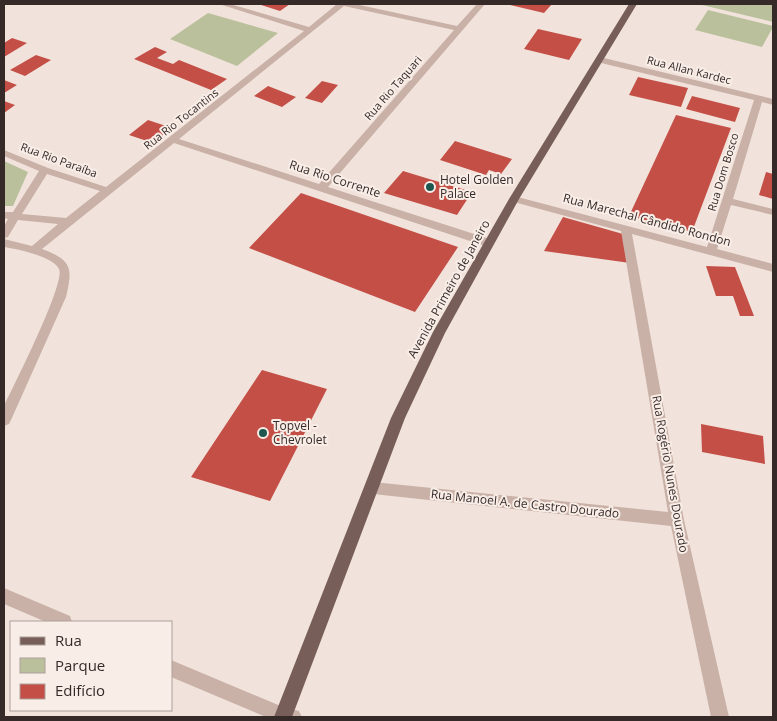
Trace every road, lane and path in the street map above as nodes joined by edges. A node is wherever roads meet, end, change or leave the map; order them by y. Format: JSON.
{"nodes":[{"id":1,"x":223,"y":4,"type":"edge"},
{"id":2,"x":341,"y":4,"type":"edge"},
{"id":3,"x":346,"y":4,"type":"edge"},
{"id":4,"x":481,"y":4,"type":"edge"},
{"id":5,"x":633,"y":4,"type":"edge"},
{"id":6,"x":459,"y":29,"type":"junction"},
{"id":7,"x":310,"y":30,"type":"junction"},
{"id":8,"x":600,"y":60,"type":"junction"},
{"id":9,"x":759,"y":99,"type":"junction"},
{"id":10,"x":773,"y":102,"type":"edge"},
{"id":11,"x":173,"y":140,"type":"junction"},
{"id":12,"x":4,"y":153,"type":"edge"},
{"id":13,"x":45,"y":170,"type":"junction"},
{"id":14,"x":322,"y":187,"type":"junction"},
{"id":15,"x":106,"y":190,"type":"junction"},
{"id":16,"x":514,"y":199,"type":"junction"},
{"id":17,"x":728,"y":201,"type":"junction"},
{"id":18,"x":773,"y":212,"type":"edge"},
{"id":19,"x":4,"y":216,"type":"edge"},
{"id":20,"x":17,"y":216,"type":"junction"},
{"id":21,"x":68,"y":222,"type":"junction"},
{"id":22,"x":626,"y":229,"type":"junction"},
{"id":23,"x":4,"y":234,"type":"edge"},
{"id":24,"x":4,"y":243,"type":"edge"},
{"id":25,"x":489,"y":244,"type":"junction"},
{"id":26,"x":34,"y":251,"type":"junction"},
{"id":27,"x":711,"y":252,"type":"junction"},
{"id":28,"x":773,"y":268,"type":"edge"},
{"id":29,"x":4,"y":420,"type":"edge"},
{"id":30,"x":373,"y":488,"type":"junction"},
{"id":31,"x":677,"y":520,"type":"junction"},
{"id":32,"x":4,"y":598,"type":"edge"},
{"id":33,"x":62,"y":621,"type":"edge"},
{"id":34,"x":172,"y":668,"type":"edge"},
{"id":35,"x":286,"y":717,"type":"edge"},
{"id":36,"x":720,"y":717,"type":"edge"}],
"edges":[{"from":1,"to":7,"type":"street"},
{"from":2,"to":7,"type":"street","name":"Rua Rio Tocantins"},
{"from":3,"to":6,"type":"street"},
{"from":4,"to":6,"type":"street","name":"Rua Rio Taquari"},
{"from":5,"to":8,"type":"main road","name":"Avenida Primeiro de Janeiro"},
{"from":6,"to":14,"type":"street","name":"Rua Rio Taquari"},
{"from":7,"to":11,"type":"street","name":"Rua Rio Tocantins"},
{"from":8,"to":9,"type":"street","name":"Rua Allan Kardec"},
{"from":8,"to":16,"type":"main road","name":"Avenida Primeiro de Janeiro"},
{"from":9,"to":10,"type":"street","name":"Rua Allan Kardec"},
{"from":9,"to":17,"type":"street","name":"Rua Dom Bosco"},
{"from":11,"to":14,"type":"street","name":"Rua Rio Corrente"},
{"from":11,"to":15,"type":"street","name":"Rua Rio Tocantins"},
{"from":12,"to":13,"type":"street","name":"Rua Rio Paraíba"},
{"from":13,"to":15,"type":"street","name":"Rua Rio Paraíba"},
{"from":13,"to":20,"type":"street"},
{"from":14,"to":25,"type":"street","name":"Rua Rio Corrente"},
{"from":15,"to":21,"type":"street","name":"Rua Rio Tocantins"},
{"from":16,"to":22,"type":"street","name":"Rua Marechal Cândido Rondon"},
{"from":16,"to":25,"type":"main road","name":"Avenida Primeiro de Janeiro"},
{"from":17,"to":18,"type":"street"},
{"from":17,"to":27,"type":"street","name":"Rua Dom Bosco"},
{"from":19,"to":20,"type":"street"},
{"from":20,"to":21,"type":"street"},
{"from":20,"to":23,"type":"street"},
{"from":21,"to":26,"type":"street","name":"Rua Rio Tocantins"},
{"from":22,"to":27,"type":"street","name":"Rua Marechal Cândido Rondon"},
{"from":22,"to":31,"type":"street","name":"Rua Rogério Nunes Dourado"},
{"from":24,"to":26,"type":"street"},
{"from":25,"to":30,"type":"main road","name":"Avenida Primeiro de Janeiro"},
{"from":26,"to":29,"type":"street"},
{"from":27,"to":28,"type":"street","name":"Rua Marechal Cândido Rondon"},
{"from":30,"to":31,"type":"street","name":"Rua Manoel A. de Castro Dourado"},
{"from":30,"to":35,"type":"main road","name":"Avenida Primeiro de Janeiro"},
{"from":31,"to":36,"type":"street","name":"Rua Rogério Nunes Dourado"},
{"from":32,"to":33,"type":"street"},
{"from":34,"to":35,"type":"street"}]}
